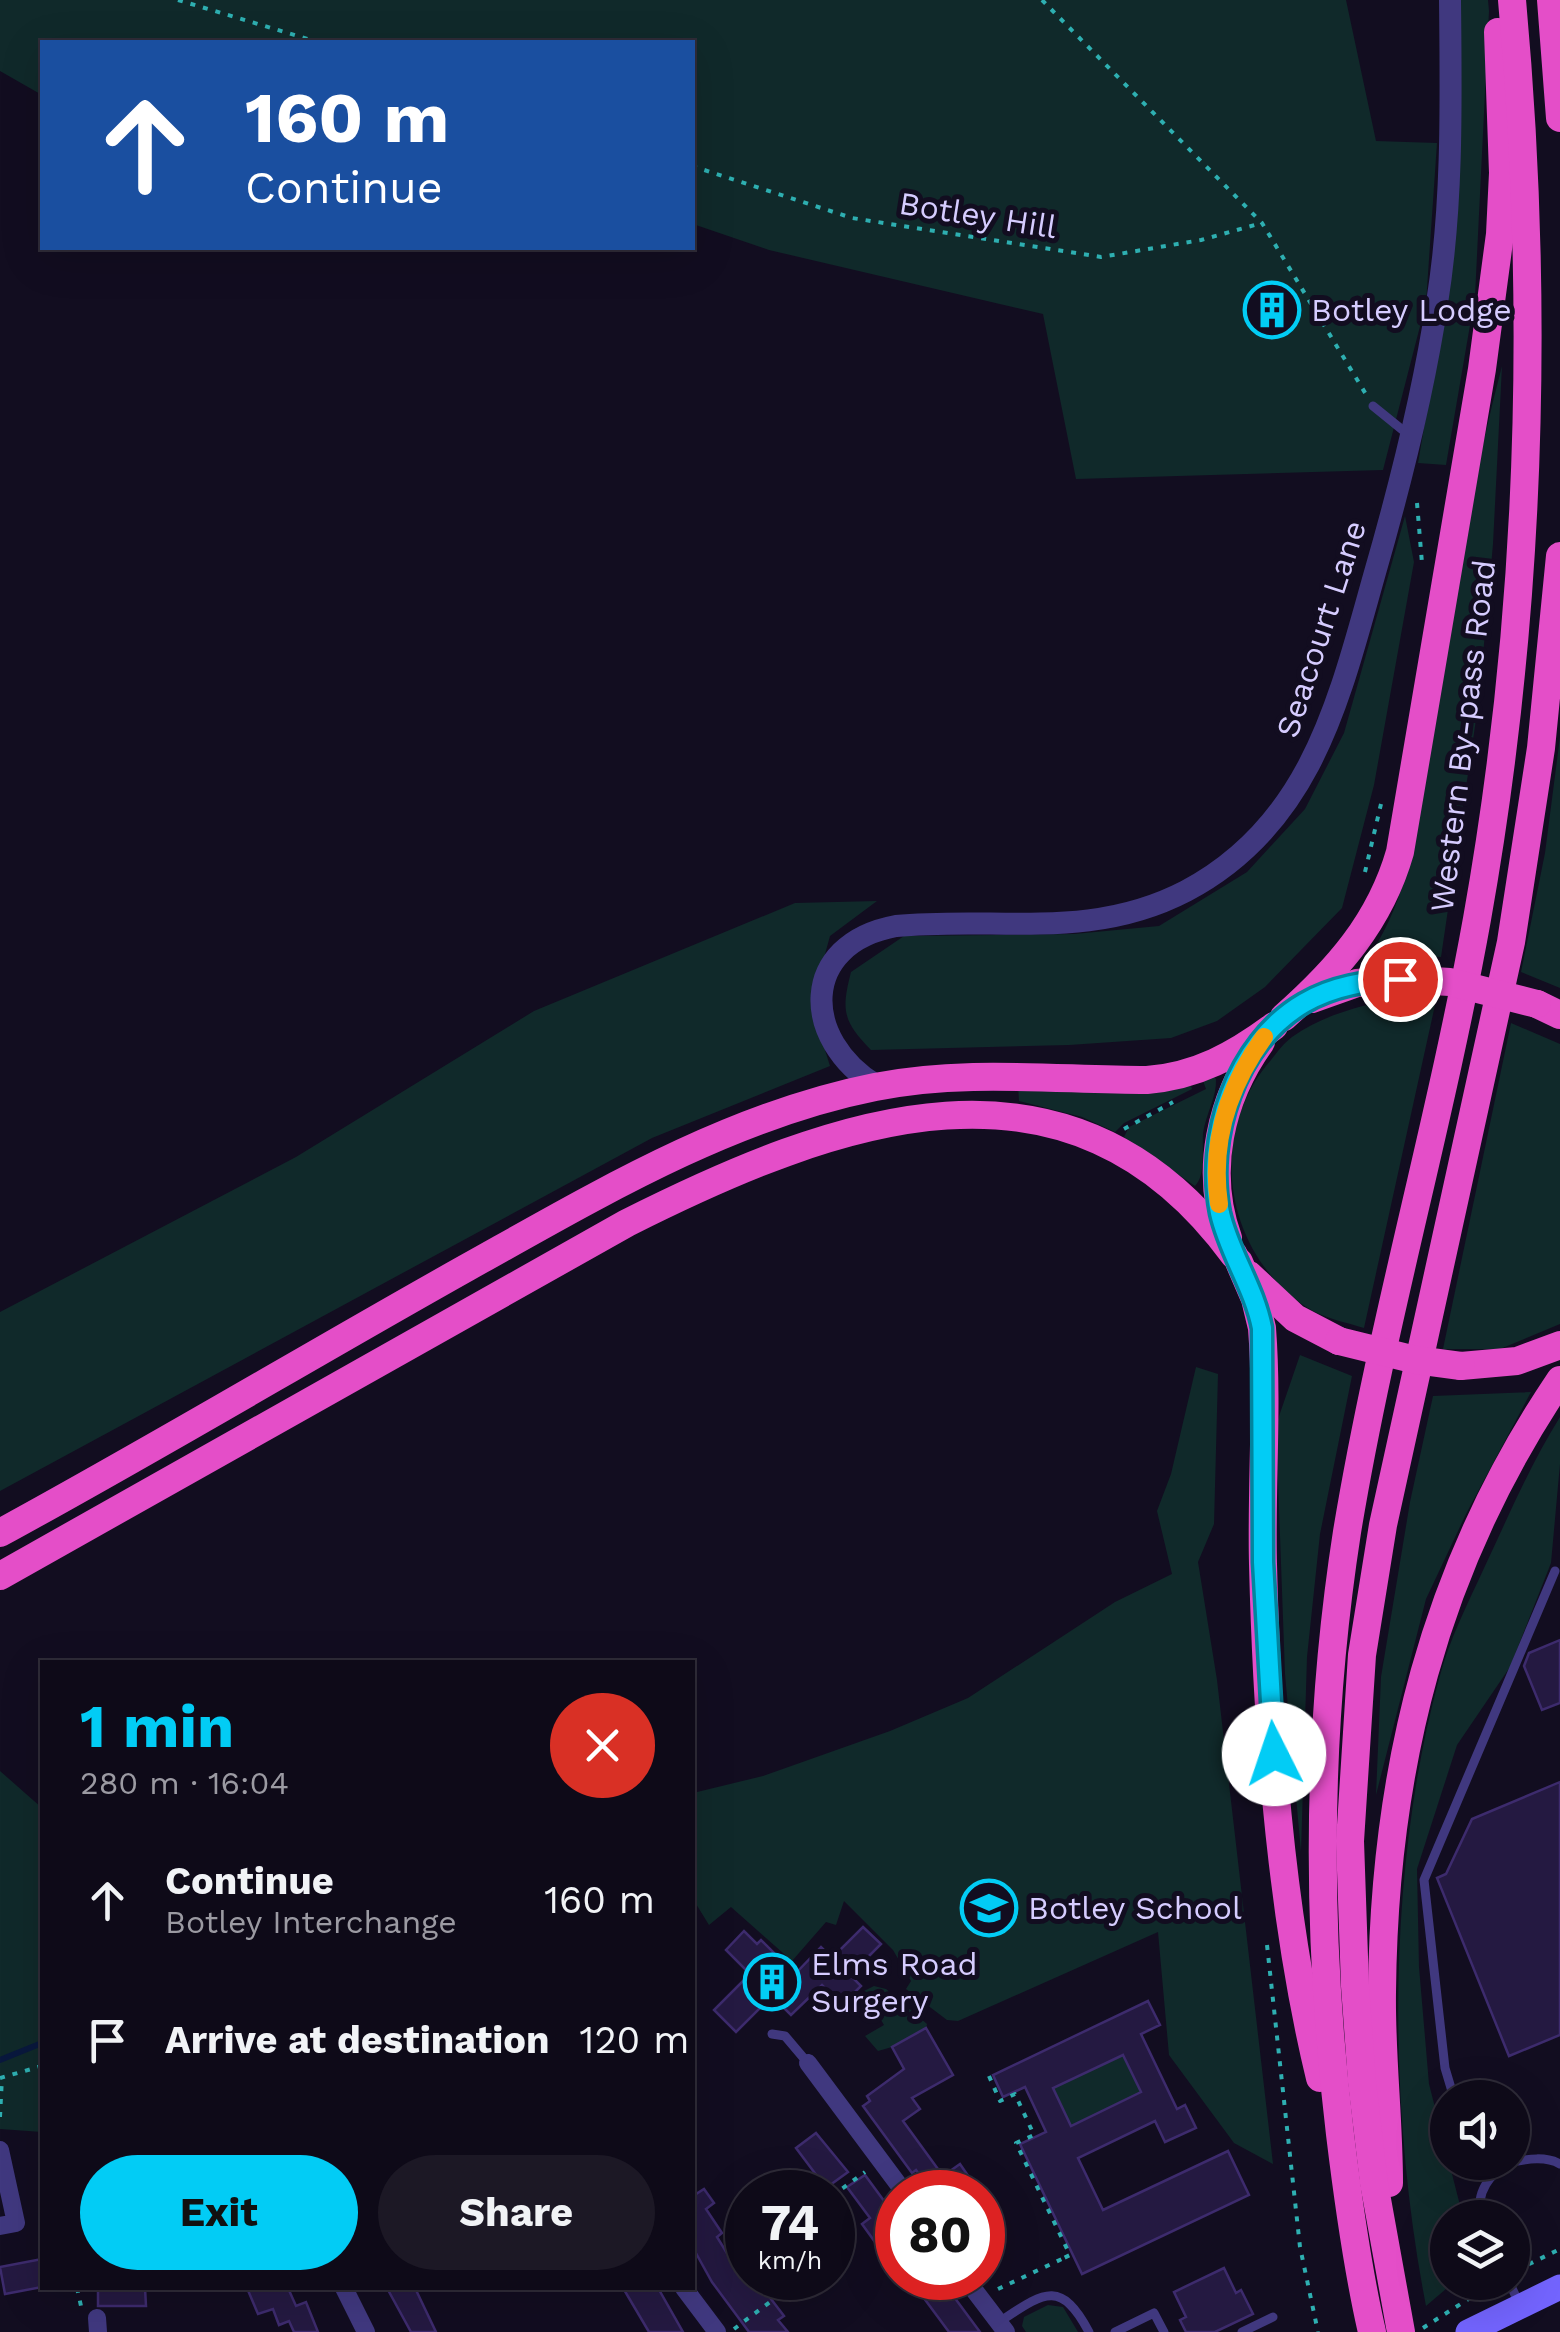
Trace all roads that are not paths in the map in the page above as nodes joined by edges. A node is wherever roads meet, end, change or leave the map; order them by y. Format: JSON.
{"nodes":[{"id":1,"x":1450,"y":0,"type":"edge"},
{"id":2,"x":1497,"y":0,"type":"edge"},
{"id":3,"x":1512,"y":0,"type":"edge"},
{"id":4,"x":1553,"y":0,"type":"edge"},
{"id":5,"x":1560,"y":31,"type":"edge"},
{"id":6,"x":1560,"y":118,"type":"edge"},
{"id":7,"x":1373,"y":406,"type":"road end"},
{"id":8,"x":1411,"y":436,"type":"junction"},
{"id":9,"x":1560,"y":556,"type":"edge"},
{"id":10,"x":1548,"y":1009,"type":"edge"},
{"id":11,"x":1279,"y":1021,"type":"junction"},
{"id":12,"x":876,"y":1086,"type":"junction"},
{"id":13,"x":1236,"y":1258,"type":"junction"},
{"id":14,"x":1560,"y":1345,"type":"edge"},
{"id":15,"x":1560,"y":1380,"type":"edge"},
{"id":16,"x":0,"y":1533,"type":"edge"},
{"id":17,"x":1554,"y":1571,"type":"dead end"},
{"id":18,"x":0,"y":1576,"type":"edge"},
{"id":19,"x":772,"y":2034,"type":"dead end"},
{"id":20,"x":808,"y":2063,"type":"joint"},
{"id":21,"x":1449,"y":2080,"type":"edge"},
{"id":22,"x":0,"y":2150,"type":"edge"},
{"id":23,"x":1530,"y":2160,"type":"edge"},
{"id":24,"x":1560,"y":2164,"type":"edge"},
{"id":25,"x":888,"y":2170,"type":"edge"},
{"id":26,"x":1347,"y":2191,"type":"junction"},
{"id":27,"x":0,"y":2226,"type":"edge"},
{"id":28,"x":1389,"y":2276,"type":"junction"},
{"id":29,"x":1560,"y":2287,"type":"edge"},
{"id":30,"x":345,"y":2290,"type":"edge"},
{"id":31,"x":686,"y":2290,"type":"edge"},
{"id":32,"x":1530,"y":2292,"type":"edge"},
{"id":33,"x":982,"y":2300,"type":"edge"},
{"id":34,"x":1508,"y":2300,"type":"edge"},
{"id":35,"x":1272,"y":2318,"type":"dead end"},
{"id":36,"x":1398,"y":2318,"type":"edge"},
{"id":37,"x":1371,"y":2326,"type":"edge"},
{"id":38,"x":1002,"y":2327,"type":"edge"},
{"id":39,"x":1475,"y":2331,"type":"edge"},
{"id":40,"x":366,"y":2332,"type":"edge"},
{"id":41,"x":717,"y":2332,"type":"edge"},
{"id":42,"x":1090,"y":2332,"type":"edge"},
{"id":43,"x":1115,"y":2332,"type":"edge"},
{"id":44,"x":1164,"y":2332,"type":"edge"},
{"id":45,"x":1242,"y":2332,"type":"edge"}],
"edges":[{"from":1,"to":8,"type":"street","name":"Seacourt Lane"},
{"from":2,"to":11,"type":"highway"},
{"from":3,"to":26,"type":"highway","name":"Western By-pass Road"},
{"from":4,"to":5,"type":"highway"},
{"from":4,"to":6,"type":"highway"},
{"from":7,"to":8,"type":"lane"},
{"from":8,"to":12,"type":"street","name":"Seacourt Lane"},
{"from":9,"to":28,"type":"highway"},
{"from":10,"to":11,"type":"highway","bridge":true},
{"from":11,"to":12,"type":"highway"},
{"from":11,"to":13,"type":"highway"},
{"from":12,"to":16,"type":"highway"},
{"from":13,"to":14,"type":"highway","bridge":true},
{"from":13,"to":18,"type":"highway"},
{"from":13,"to":26,"type":"highway"},
{"from":15,"to":28,"type":"highway"},
{"from":17,"to":21,"type":"lane"},
{"from":19,"to":20,"type":"lane"},
{"from":20,"to":25,"type":"street"},
{"from":22,"to":27,"type":"street"},
{"from":23,"to":24,"type":"lane"},
{"from":26,"to":37,"type":"highway"},
{"from":28,"to":36,"type":"highway"},
{"from":29,"to":32,"type":"main road"},
{"from":30,"to":40,"type":"street"},
{"from":31,"to":41,"type":"street"},
{"from":33,"to":38,"type":"street"},
{"from":34,"to":39,"type":"main road"},
{"from":35,"to":45,"type":"lane"},
{"from":38,"to":42,"type":"lane"},
{"from":43,"to":44,"type":"lane"}]}
